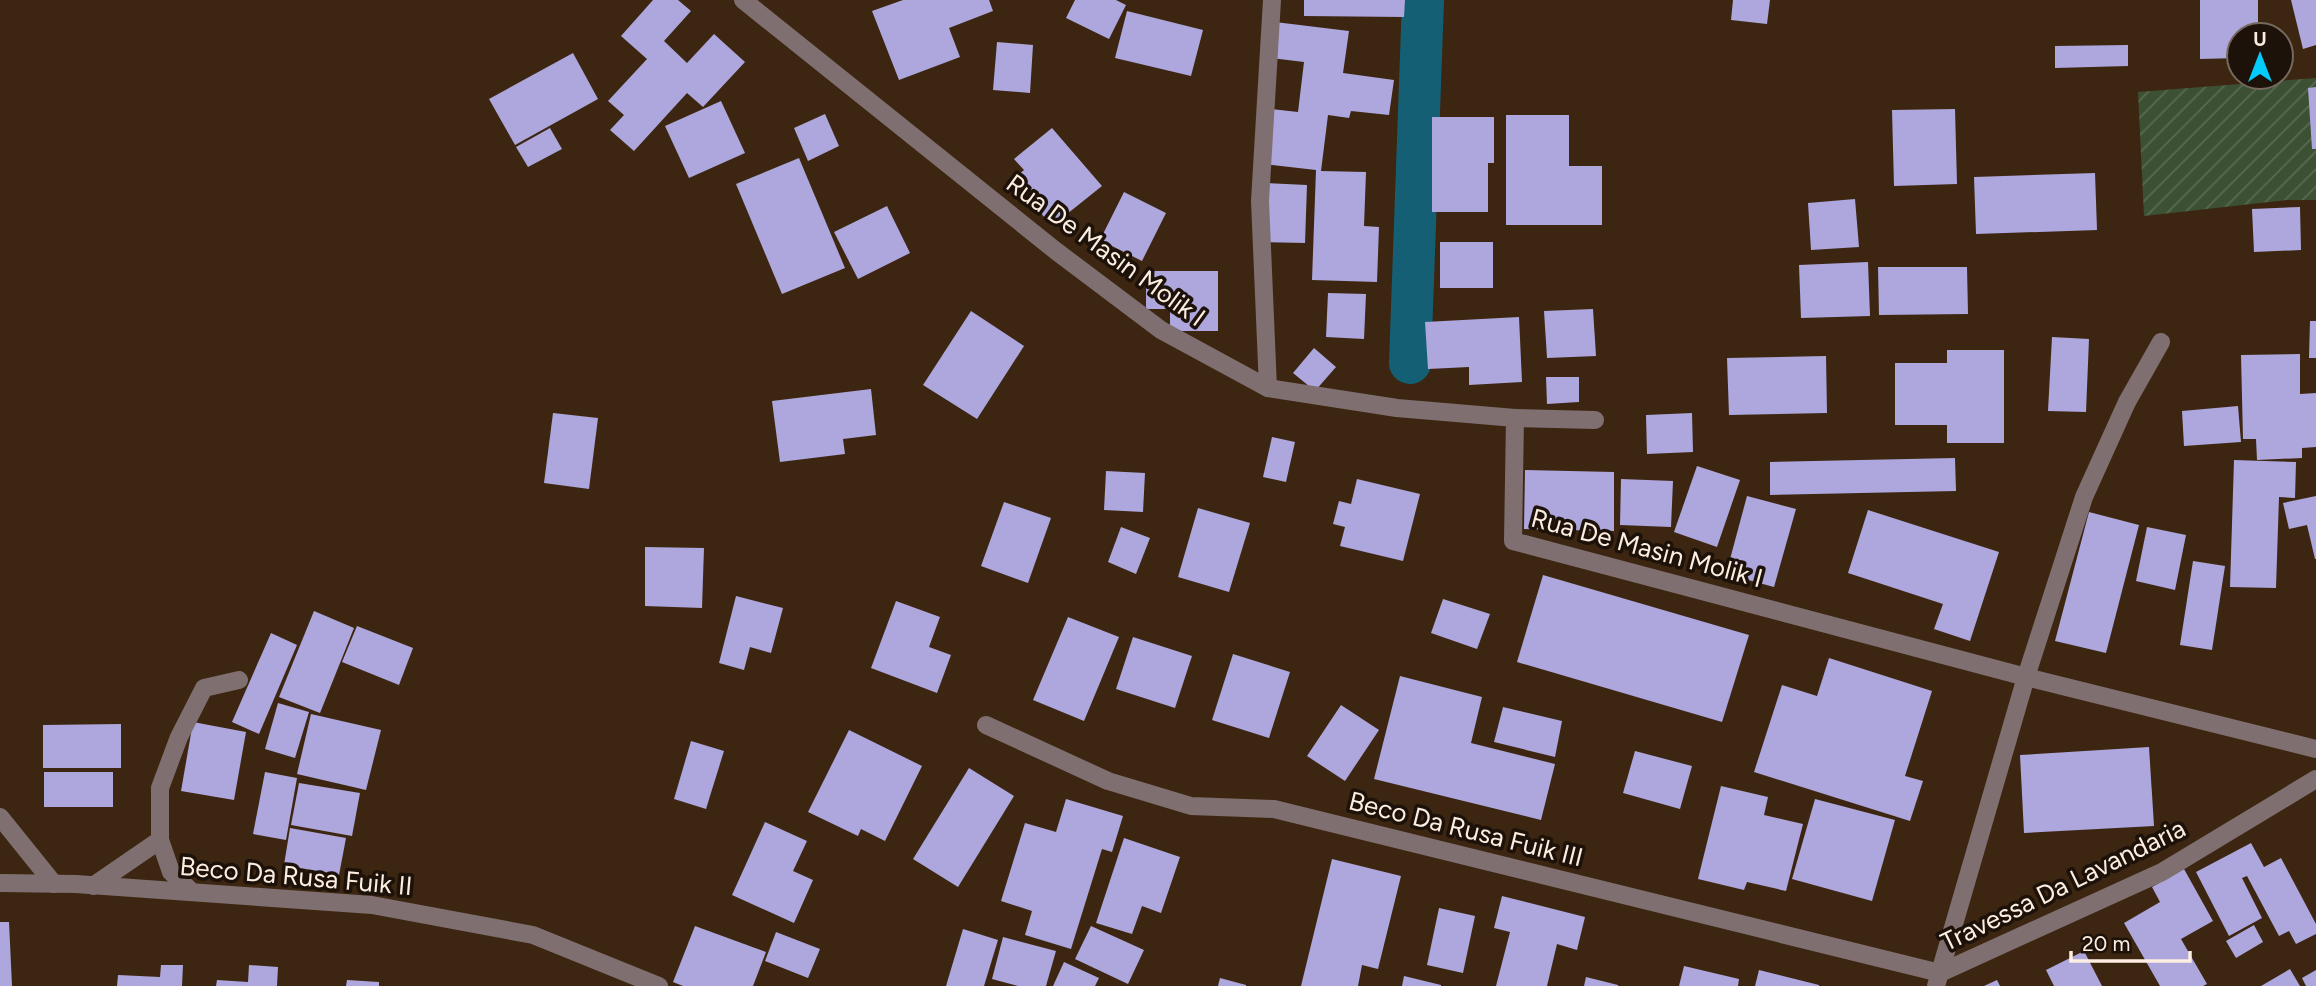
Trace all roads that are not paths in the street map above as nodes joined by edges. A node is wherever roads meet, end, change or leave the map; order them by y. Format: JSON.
{"nodes":[{"id":1,"x":743,"y":0,"type":"edge"},
{"id":2,"x":1272,"y":0,"type":"edge"},
{"id":3,"x":2161,"y":342,"type":"dead end"},
{"id":4,"x":1268,"y":388,"type":"junction"},
{"id":5,"x":1515,"y":418,"type":"junction"},
{"id":6,"x":1595,"y":420,"type":"dead end"},
{"id":7,"x":2026,"y":677,"type":"junction"},
{"id":8,"x":239,"y":680,"type":"dead end"},
{"id":9,"x":986,"y":725,"type":"dead end"},
{"id":10,"x":2316,"y":749,"type":"edge"},
{"id":11,"x":2316,"y":779,"type":"edge"},
{"id":12,"x":0,"y":817,"type":"edge"},
{"id":13,"x":160,"y":839,"type":"junction"},
{"id":14,"x":0,"y":883,"type":"edge"},
{"id":15,"x":54,"y":884,"type":"junction"},
{"id":16,"x":93,"y":886,"type":"junction"},
{"id":17,"x":192,"y":892,"type":"junction"},
{"id":18,"x":1938,"y":979,"type":"edge"},
{"id":19,"x":659,"y":986,"type":"edge"}],
"edges":[{"from":1,"to":4,"type":"street","name":"Rua De Masin Molik I"},
{"from":2,"to":4,"type":"street"},
{"from":3,"to":7,"type":"street"},
{"from":4,"to":5,"type":"street","name":"Rua De Masin Molik I"},
{"from":5,"to":6,"type":"street"},
{"from":5,"to":7,"type":"street","name":"Rua De Masin Molik I"},
{"from":7,"to":10,"type":"street"},
{"from":7,"to":18,"type":"street"},
{"from":8,"to":13,"type":"street"},
{"from":9,"to":18,"type":"street","name":"Beco Da Rusa Fuik III"},
{"from":11,"to":18,"type":"street","name":"Travessa Da Lavandaria"},
{"from":12,"to":15,"type":"street"},
{"from":13,"to":16,"type":"street"},
{"from":13,"to":17,"type":"street"},
{"from":14,"to":15,"type":"street","name":"Beco Da Rusa Fuik II"},
{"from":15,"to":16,"type":"street","name":"Beco Da Rusa Fuik II"},
{"from":16,"to":17,"type":"street","name":"Beco Da Rusa Fuik II"},
{"from":17,"to":19,"type":"street","name":"Beco Da Rusa Fuik II"}]}
